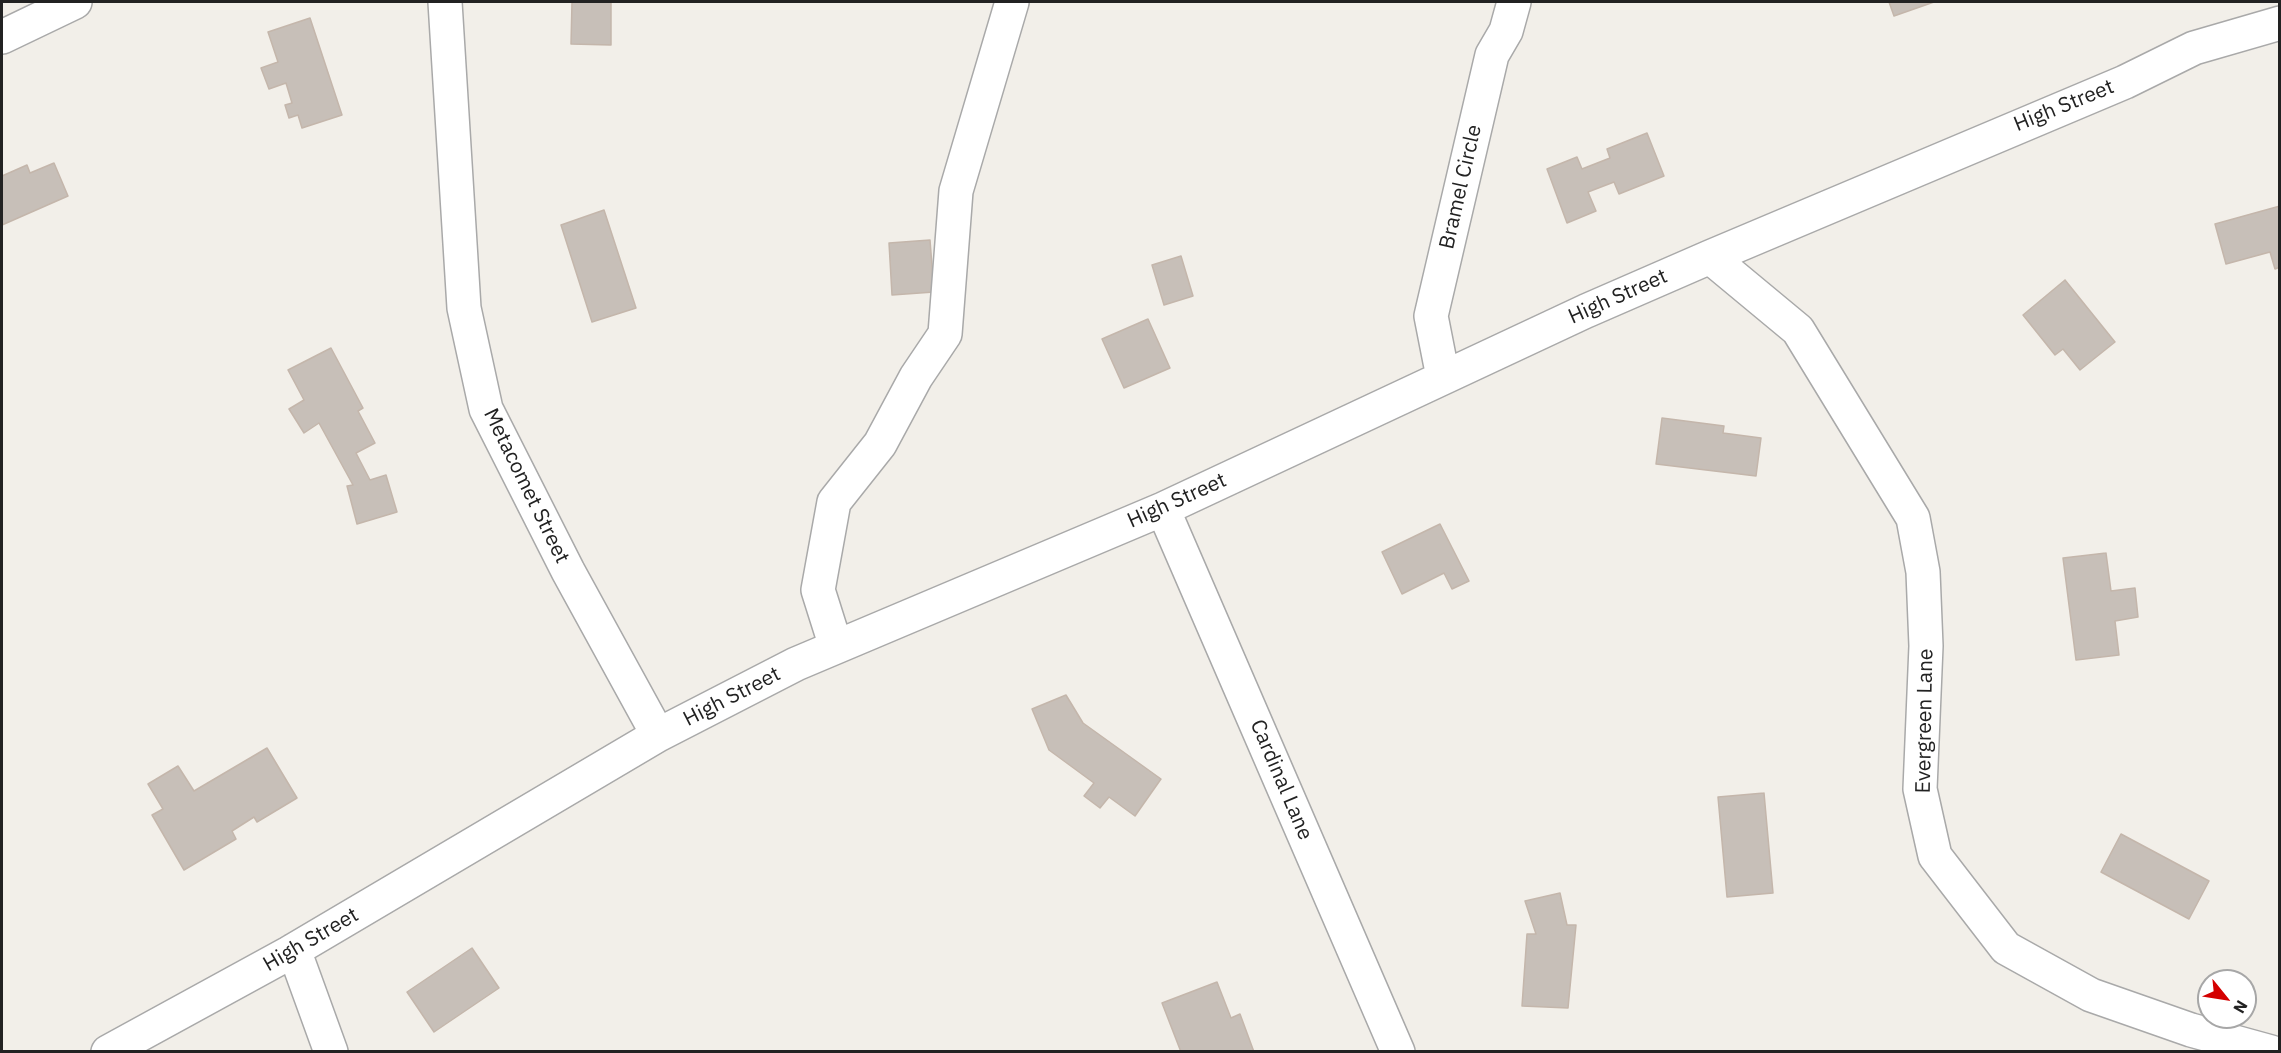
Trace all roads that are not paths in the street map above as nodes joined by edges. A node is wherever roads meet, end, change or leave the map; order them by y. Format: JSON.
{"nodes":[{"id":1,"x":75,"y":2,"type":"edge"},
{"id":2,"x":446,"y":2,"type":"edge"},
{"id":3,"x":1012,"y":2,"type":"edge"},
{"id":4,"x":1514,"y":2,"type":"edge"},
{"id":5,"x":2280,"y":23,"type":"edge"},
{"id":6,"x":2,"y":37,"type":"edge"},
{"id":7,"x":1710,"y":257,"type":"junction"},
{"id":8,"x":1443,"y":377,"type":"junction"},
{"id":9,"x":1163,"y":509,"type":"junction"},
{"id":10,"x":836,"y":647,"type":"junction"},
{"id":11,"x":658,"y":735,"type":"junction"},
{"id":12,"x":294,"y":950,"type":"junction"},
{"id":13,"x":108,"y":1052,"type":"edge"},
{"id":14,"x":331,"y":1052,"type":"edge"},
{"id":15,"x":1398,"y":1052,"type":"edge"},
{"id":16,"x":2271,"y":1052,"type":"edge"}],
"edges":[{"from":1,"to":6,"type":"street"},
{"from":2,"to":11,"type":"street","name":"Metacomet Street"},
{"from":3,"to":10,"type":"street"},
{"from":4,"to":8,"type":"street","name":"Bramel Circle"},
{"from":5,"to":7,"type":"street","name":"High Street"},
{"from":7,"to":8,"type":"street","name":"High Street"},
{"from":7,"to":16,"type":"street","name":"Evergreen Lane"},
{"from":8,"to":9,"type":"street","name":"High Street"},
{"from":9,"to":10,"type":"street","name":"High Street"},
{"from":9,"to":15,"type":"street","name":"Cardinal Lane"},
{"from":10,"to":11,"type":"street","name":"High Street"},
{"from":11,"to":12,"type":"street","name":"High Street"},
{"from":12,"to":13,"type":"street","name":"High Street"},
{"from":12,"to":14,"type":"street"}]}
